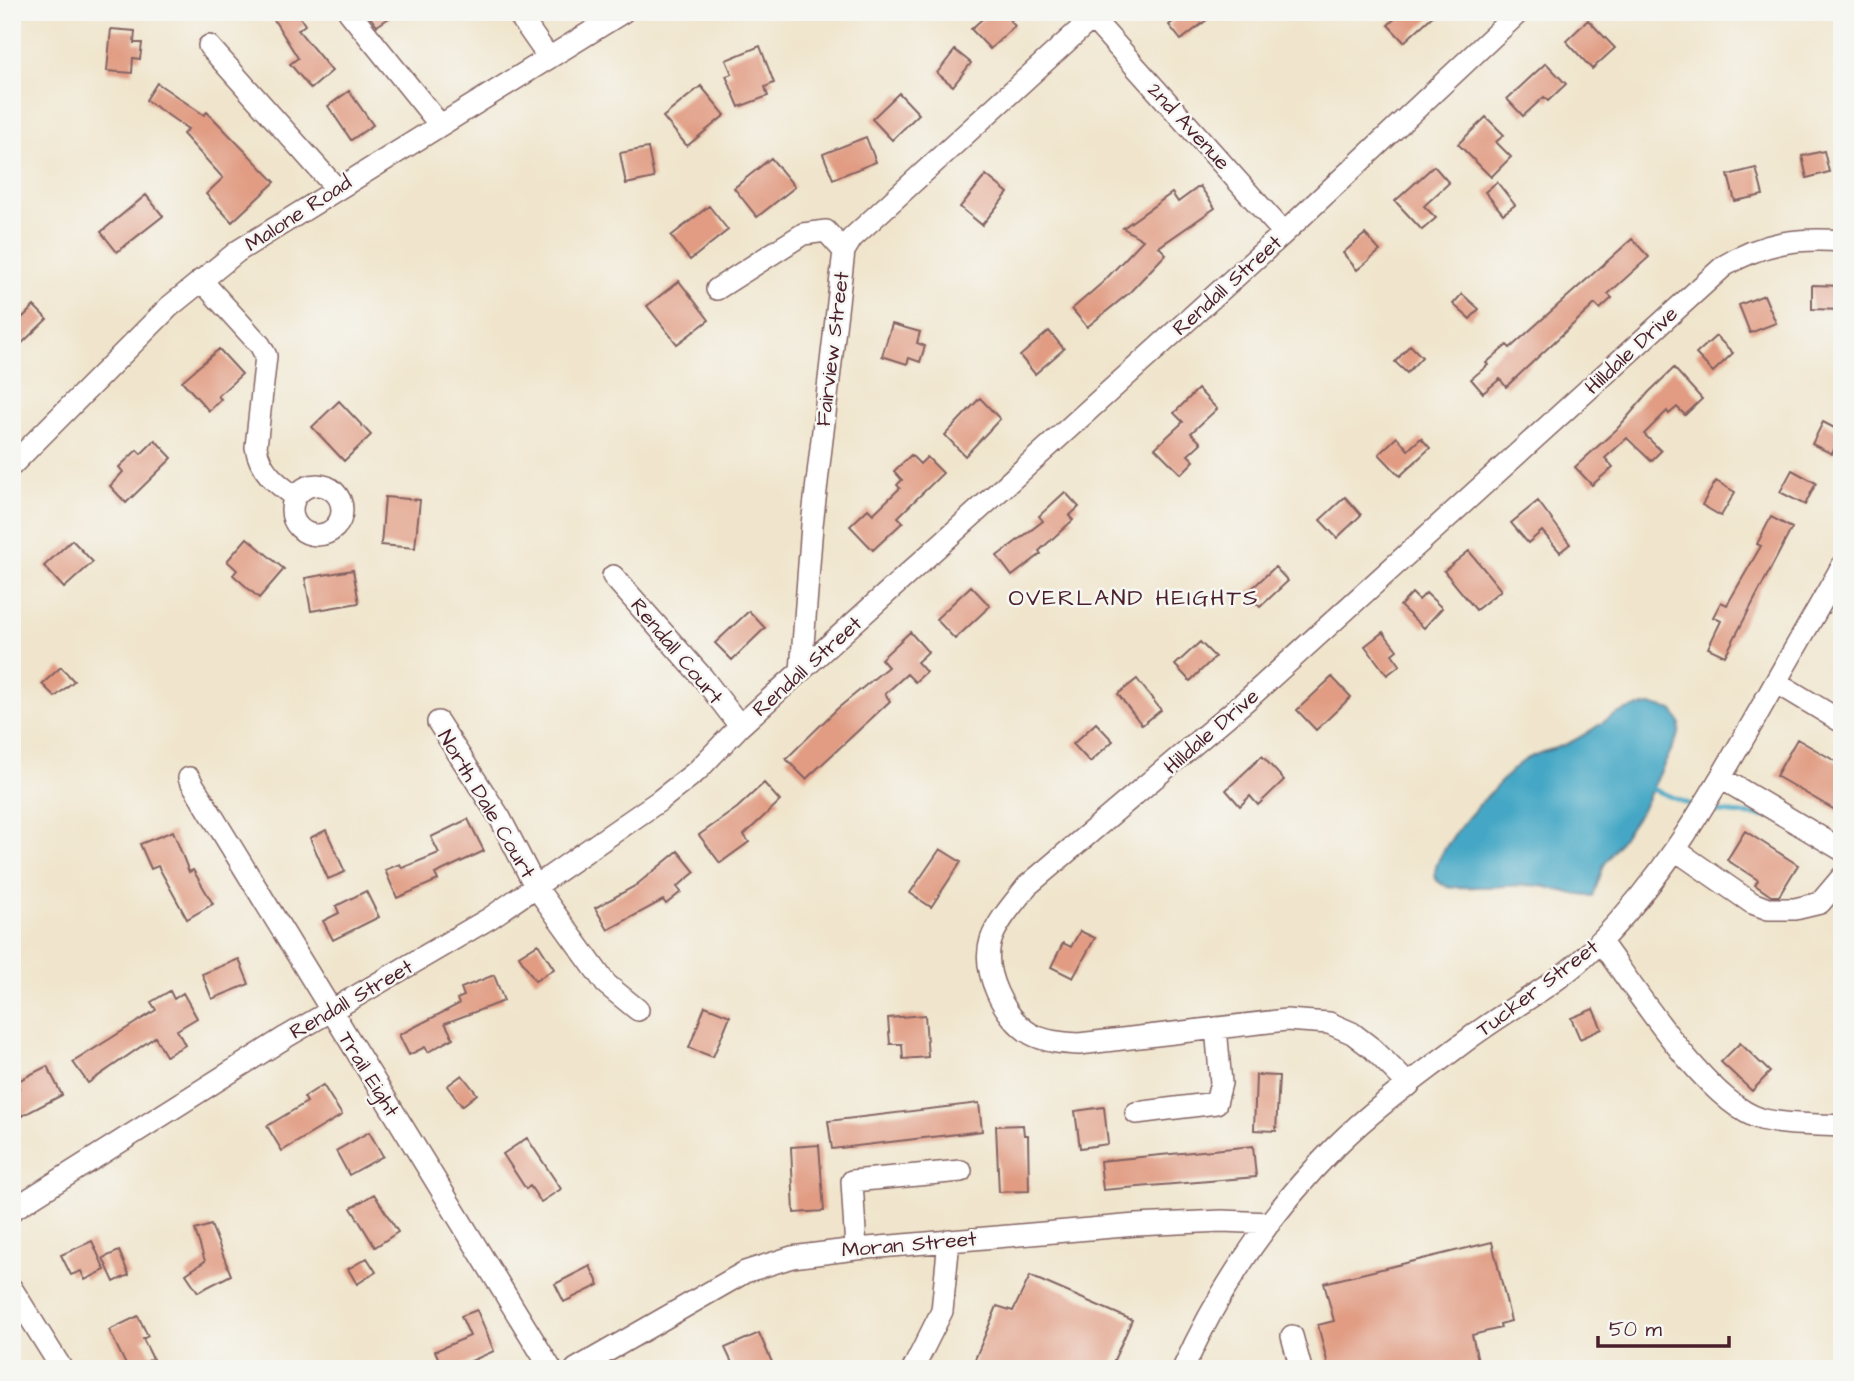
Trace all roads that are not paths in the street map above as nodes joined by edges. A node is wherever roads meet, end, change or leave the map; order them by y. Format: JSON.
{"nodes":[{"id":1,"x":349,"y":12,"type":"edge"},
{"id":2,"x":517,"y":12,"type":"edge"},
{"id":3,"x":623,"y":12,"type":"edge"},
{"id":4,"x":1519,"y":12,"type":"edge"},
{"id":5,"x":1096,"y":16,"type":"edge"},
{"id":6,"x":209,"y":46,"type":"dead end"},
{"id":7,"x":549,"y":58,"type":"junction"},
{"id":8,"x":440,"y":125,"type":"junction"},
{"id":9,"x":336,"y":188,"type":"junction"},
{"id":10,"x":1284,"y":233,"type":"junction"},
{"id":11,"x":1842,"y":241,"type":"edge"},
{"id":12,"x":844,"y":251,"type":"junction"},
{"id":13,"x":201,"y":280,"type":"junction"},
{"id":14,"x":717,"y":289,"type":"dead end"},
{"id":15,"x":12,"y":465,"type":"edge"},
{"id":16,"x":295,"y":497,"type":"dead end"},
{"id":17,"x":1842,"y":566,"type":"edge"},
{"id":18,"x":613,"y":576,"type":"dead end"},
{"id":19,"x":801,"y":671,"type":"junction"},
{"id":20,"x":1776,"y":682,"type":"junction"},
{"id":21,"x":438,"y":722,"type":"dead end"},
{"id":22,"x":1842,"y":722,"type":"edge"},
{"id":23,"x":740,"y":726,"type":"junction"},
{"id":24,"x":189,"y":778,"type":"dead end"},
{"id":25,"x":1721,"y":778,"type":"junction"},
{"id":26,"x":1842,"y":850,"type":"edge"},
{"id":27,"x":1677,"y":851,"type":"junction"},
{"id":28,"x":1842,"y":877,"type":"edge"},
{"id":29,"x":535,"y":886,"type":"junction"},
{"id":30,"x":1601,"y":941,"type":"junction"},
{"id":31,"x":331,"y":1010,"type":"junction"},
{"id":32,"x":638,"y":1010,"type":"dead end"},
{"id":33,"x":1216,"y":1028,"type":"junction"},
{"id":34,"x":1409,"y":1085,"type":"junction"},
{"id":35,"x":1136,"y":1113,"type":"dead end"},
{"id":36,"x":1842,"y":1126,"type":"edge"},
{"id":37,"x":961,"y":1171,"type":"dead end"},
{"id":38,"x":12,"y":1210,"type":"edge"},
{"id":39,"x":1270,"y":1223,"type":"junction"},
{"id":40,"x":949,"y":1240,"type":"junction"},
{"id":41,"x":856,"y":1249,"type":"junction"},
{"id":42,"x":12,"y":1289,"type":"edge"},
{"id":43,"x":1292,"y":1336,"type":"dead end"},
{"id":44,"x":608,"y":1361,"type":"edge"},
{"id":45,"x":61,"y":1369,"type":"edge"},
{"id":46,"x":551,"y":1369,"type":"edge"},
{"id":47,"x":576,"y":1369,"type":"edge"},
{"id":48,"x":913,"y":1369,"type":"edge"},
{"id":49,"x":1183,"y":1369,"type":"edge"},
{"id":50,"x":1301,"y":1369,"type":"edge"}],
"edges":[{"from":1,"to":8,"type":"street"},
{"from":2,"to":7,"type":"street"},
{"from":3,"to":7,"type":"street","name":"Malone Road"},
{"from":4,"to":10,"type":"street","name":"Rendall Street"},
{"from":5,"to":10,"type":"street","name":"2nd Avenue"},
{"from":5,"to":12,"type":"street","name":"Fairview Street"},
{"from":6,"to":9,"type":"street"},
{"from":7,"to":8,"type":"street","name":"Malone Road"},
{"from":8,"to":9,"type":"street","name":"Malone Road"},
{"from":9,"to":13,"type":"street","name":"Malone Road"},
{"from":10,"to":19,"type":"street","name":"Rendall Street"},
{"from":11,"to":33,"type":"street","name":"Hilldale Drive"},
{"from":12,"to":14,"type":"street"},
{"from":12,"to":19,"type":"street","name":"Fairview Street"},
{"from":13,"to":15,"type":"street","name":"Malone Road"},
{"from":13,"to":16,"type":"street"},
{"from":17,"to":20,"type":"street","name":"Tucker Street"},
{"from":18,"to":23,"type":"street","name":"Rendall Court"},
{"from":19,"to":23,"type":"street","name":"Rendall Street"},
{"from":20,"to":22,"type":"street"},
{"from":20,"to":25,"type":"street","name":"Tucker Street"},
{"from":21,"to":29,"type":"street","name":"North Dale Court"},
{"from":23,"to":29,"type":"street","name":"Rendall Street"},
{"from":24,"to":31,"type":"street","name":"Trail Eight"},
{"from":25,"to":26,"type":"street"},
{"from":25,"to":27,"type":"street","name":"Tucker Street"},
{"from":27,"to":28,"type":"street"},
{"from":27,"to":30,"type":"street","name":"Tucker Street"},
{"from":29,"to":31,"type":"street","name":"Rendall Street"},
{"from":29,"to":32,"type":"street","name":"North Dale Court"},
{"from":30,"to":34,"type":"street","name":"Tucker Street"},
{"from":30,"to":36,"type":"street"},
{"from":31,"to":38,"type":"street","name":"Rendall Street"},
{"from":31,"to":46,"type":"street","name":"Trail Eight"},
{"from":33,"to":34,"type":"street","name":"Hilldale Drive"},
{"from":33,"to":35,"type":"street"},
{"from":34,"to":39,"type":"street","name":"Tucker Street"},
{"from":37,"to":41,"type":"street"},
{"from":39,"to":40,"type":"street","name":"Moran Street"},
{"from":39,"to":49,"type":"street","name":"Tucker Street"},
{"from":40,"to":41,"type":"street","name":"Moran Street"},
{"from":40,"to":48,"type":"street"},
{"from":41,"to":44,"type":"street","name":"Moran Street"},
{"from":42,"to":45,"type":"street"},
{"from":43,"to":50,"type":"street"},
{"from":44,"to":47,"type":"street","name":"Moran Street"}]}
